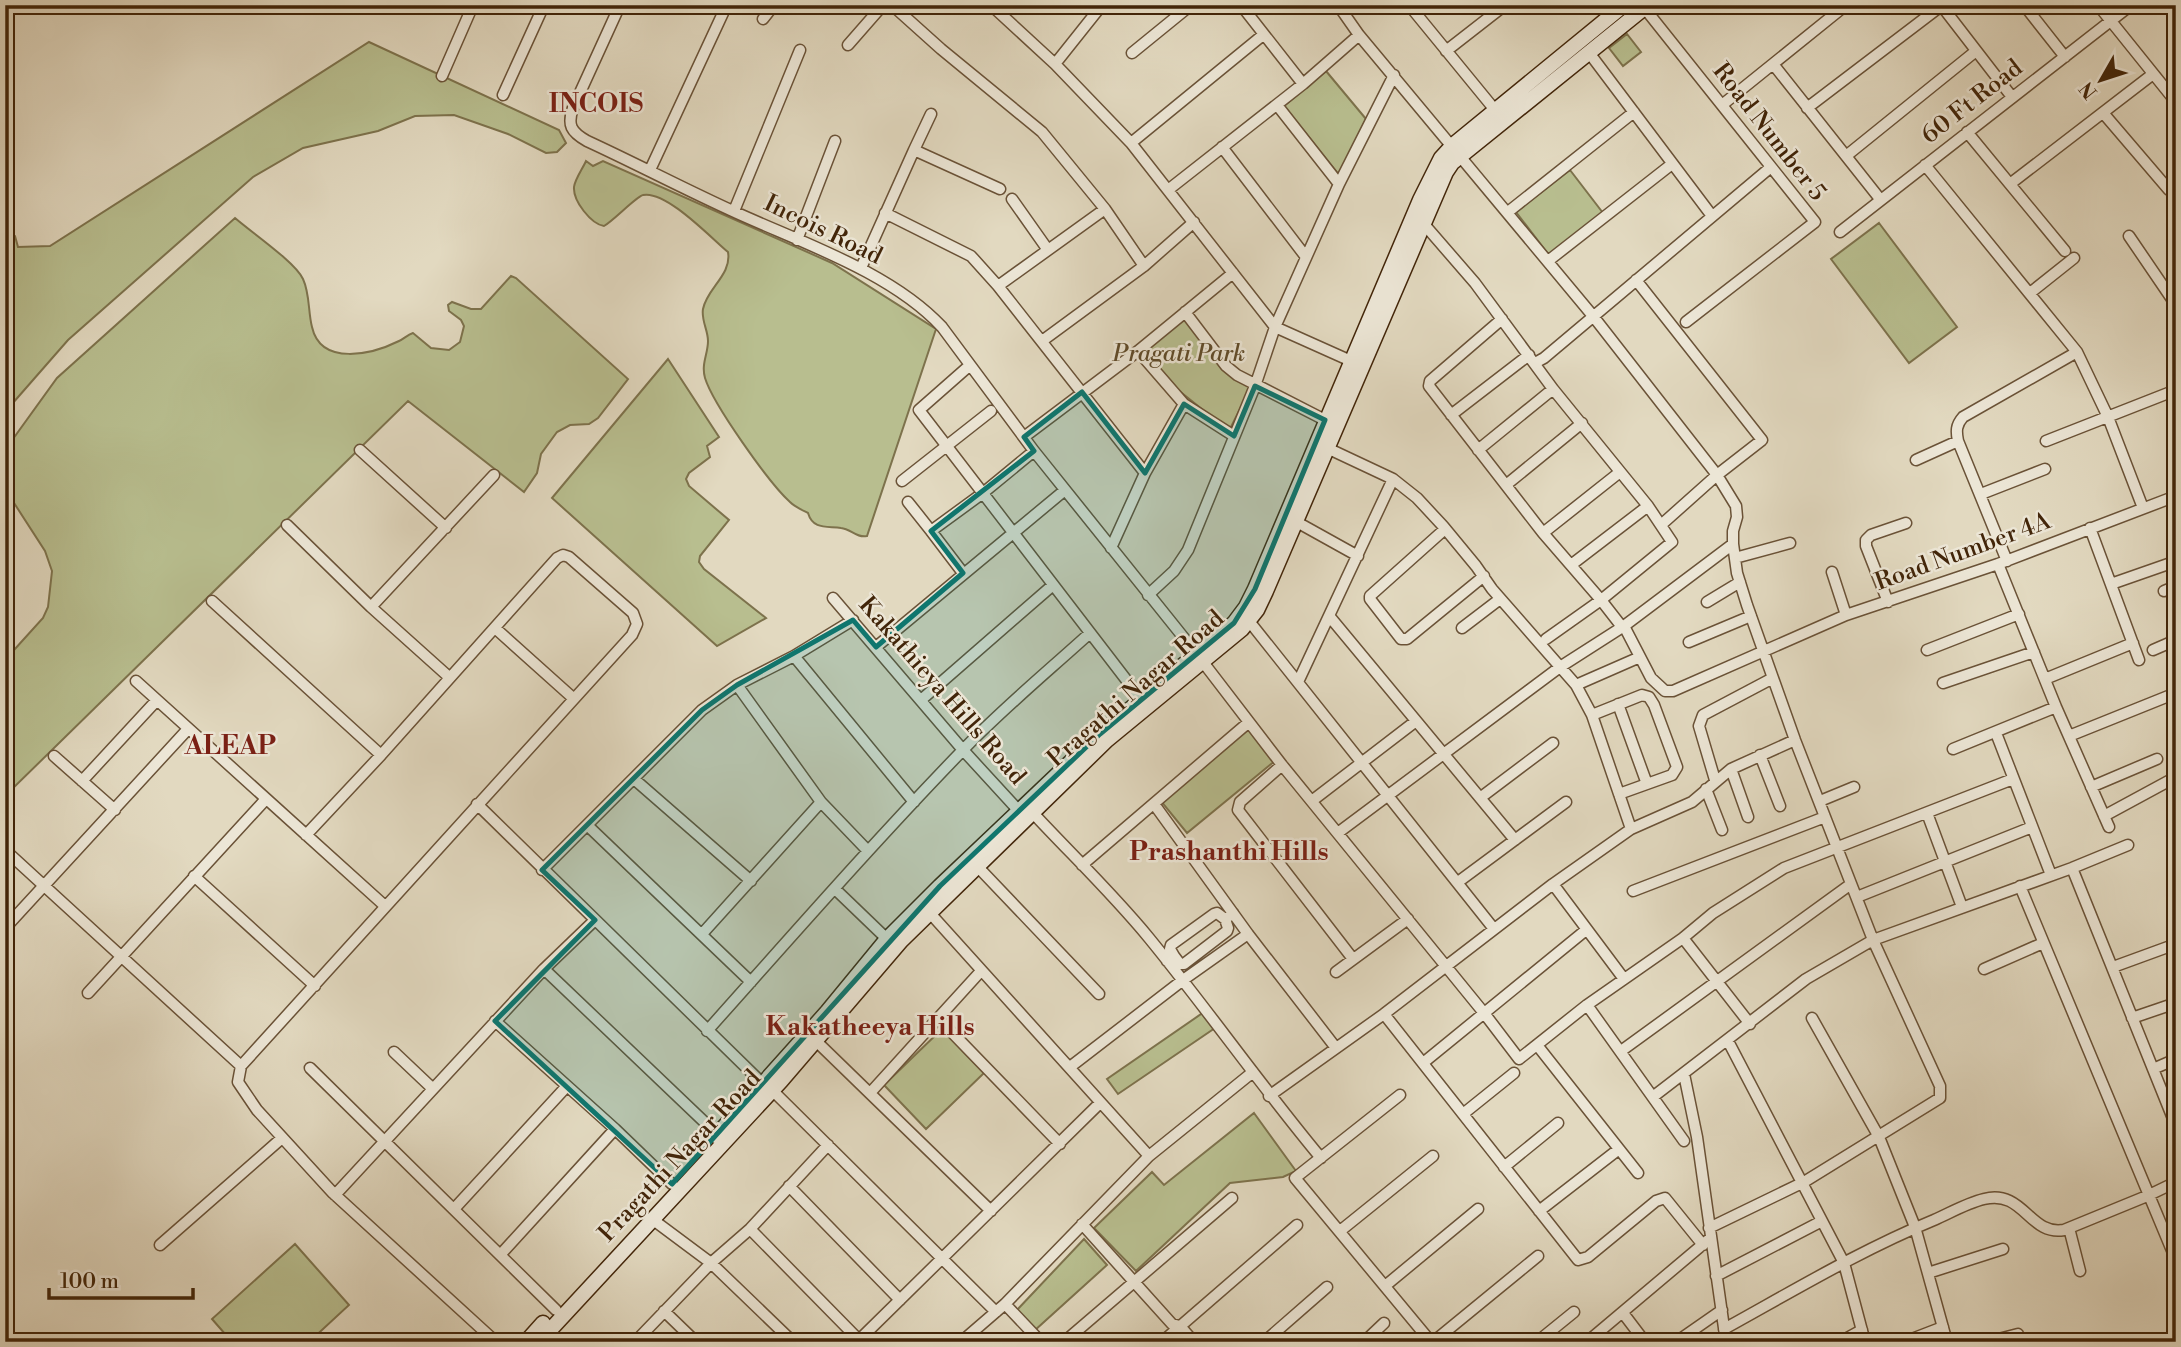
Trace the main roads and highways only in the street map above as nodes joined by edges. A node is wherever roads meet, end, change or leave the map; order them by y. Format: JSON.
{"nodes":[{"id":1,"x":1624,"y":5,"type":"edge"},
{"id":2,"x":1645,"y":6,"type":"edge"},
{"id":3,"x":1457,"y":151,"type":"junction"},
{"id":4,"x":1199,"y":657,"type":"junction"},
{"id":5,"x":1025,"y":811,"type":"junction"},
{"id":6,"x":767,"y":1086,"type":"junction"},
{"id":7,"x":526,"y":1342,"type":"edge"},
{"id":8,"x":539,"y":1342,"type":"edge"}],
"edges":[{"from":1,"to":3,"type":"main road","name":"Pragathi Nagar Road"},
{"from":2,"to":3,"type":"main road","name":"Pragathi Nagar Road"},
{"from":3,"to":4,"type":"main road","name":"Pragathi Nagar Road"},
{"from":3,"to":4,"type":"main road","name":"Pragathi Nagar Road"},
{"from":4,"to":5,"type":"main road","name":"Pragathi Nagar Road"},
{"from":4,"to":5,"type":"main road","name":"Pragathi Nagar Road"},
{"from":5,"to":6,"type":"main road","name":"Pragathi Nagar Road"},
{"from":5,"to":6,"type":"main road","name":"Pragathi Nagar Road"},
{"from":6,"to":7,"type":"main road","name":"Pragathi Nagar Road"},
{"from":6,"to":8,"type":"main road","name":"Pragathi Nagar Road"}]}
